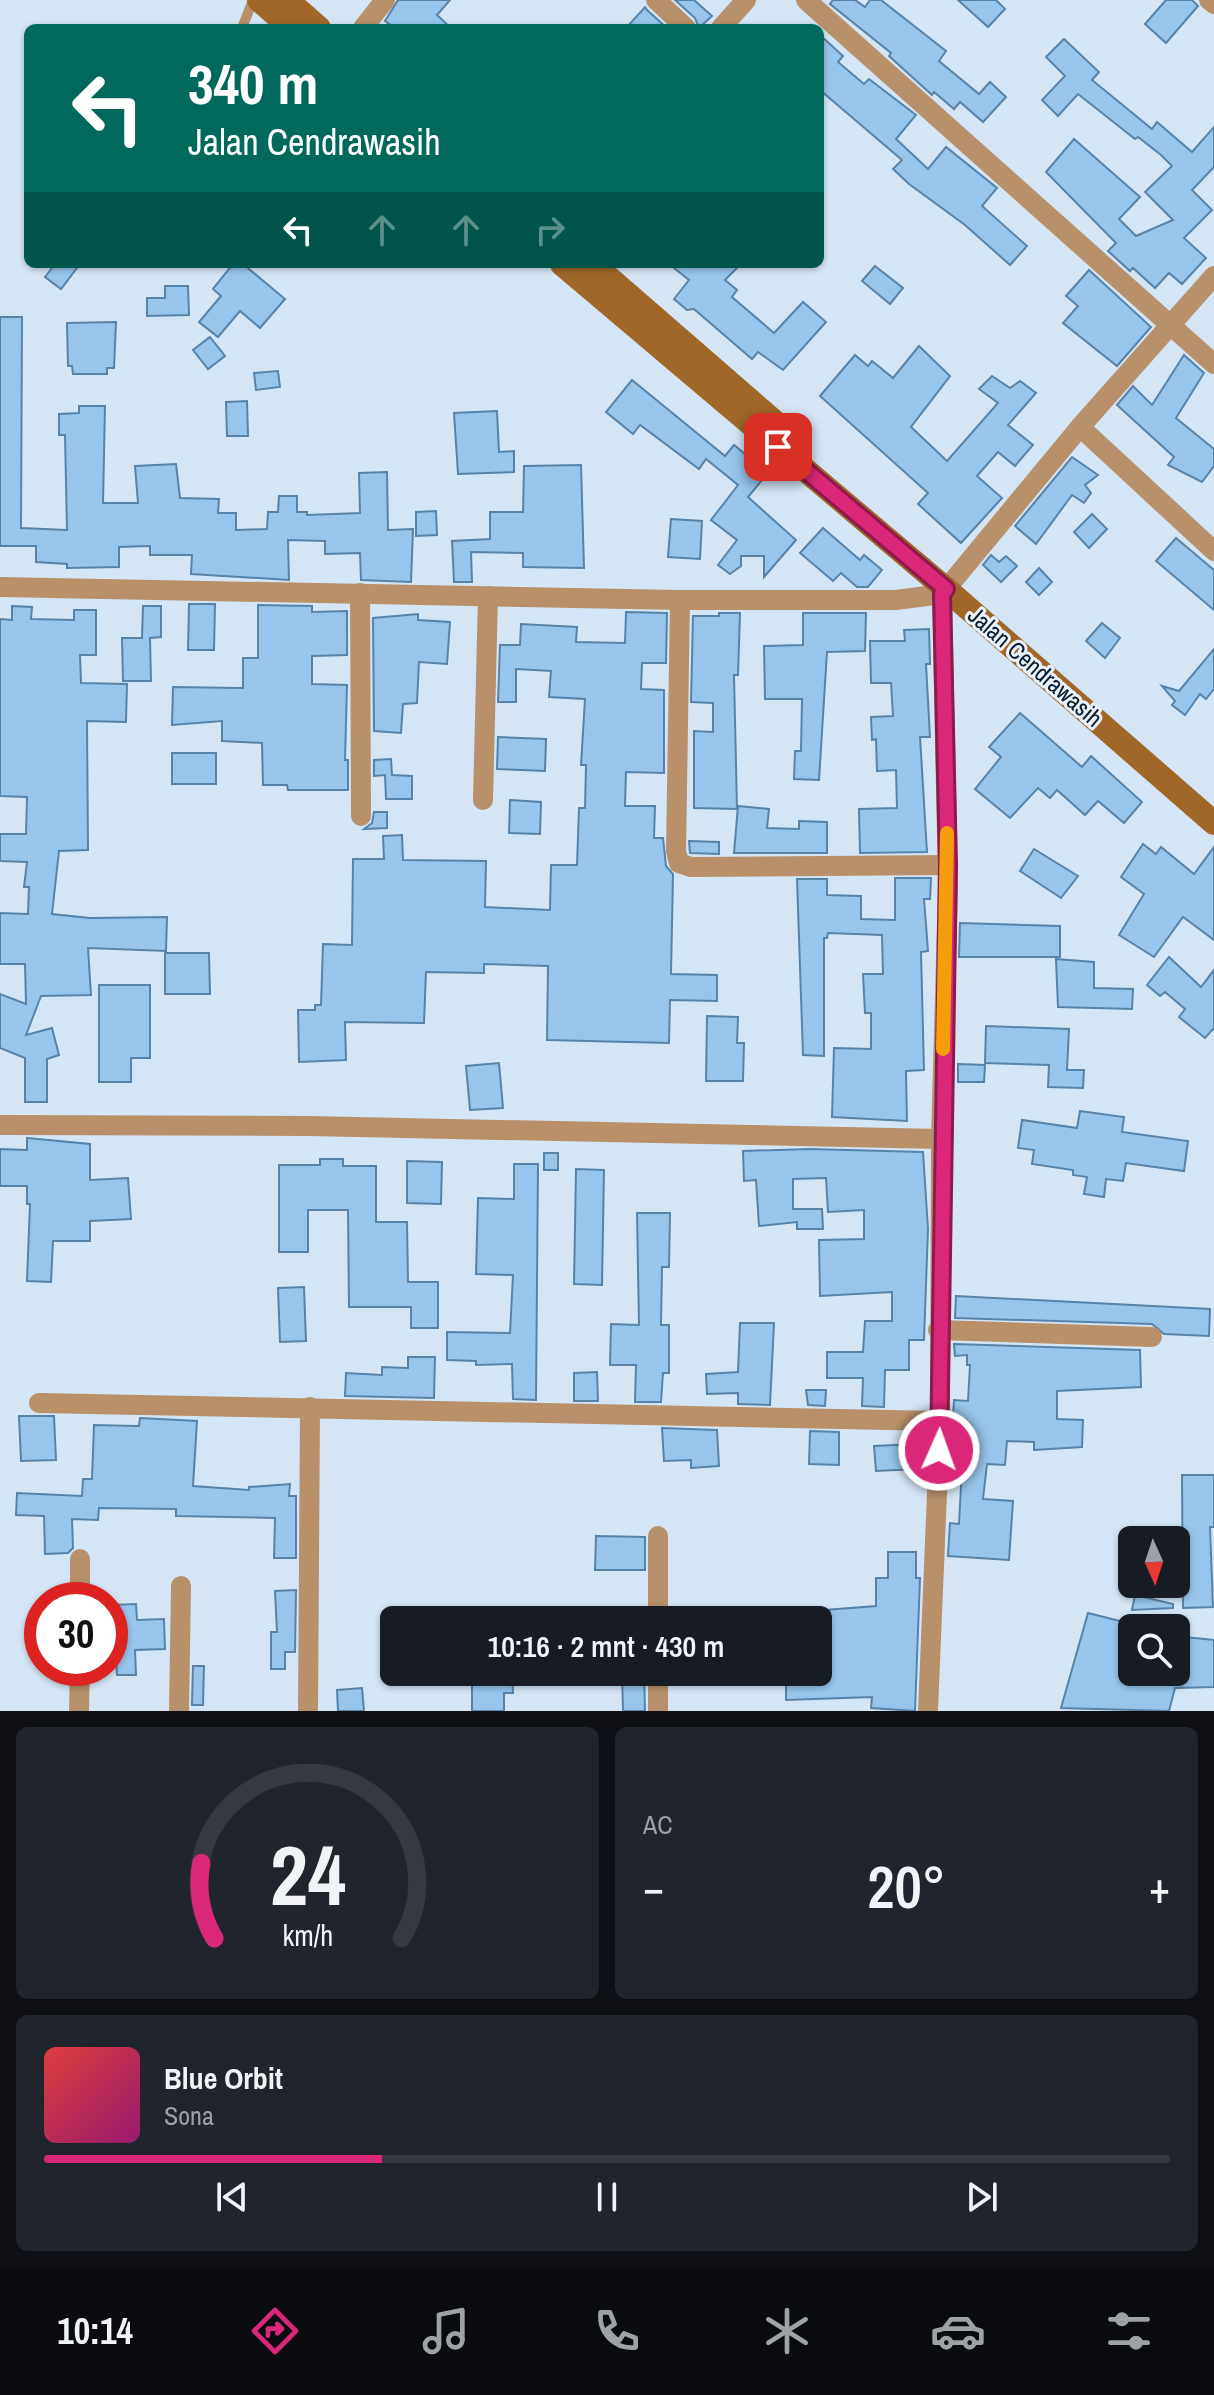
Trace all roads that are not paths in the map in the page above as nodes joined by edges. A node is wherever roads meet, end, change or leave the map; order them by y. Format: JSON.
{"nodes":[{"id":1,"x":256,"y":0,"type":"edge"},
{"id":2,"x":287,"y":0,"type":"edge"},
{"id":3,"x":385,"y":0,"type":"edge"},
{"id":4,"x":656,"y":0,"type":"edge"},
{"id":5,"x":746,"y":0,"type":"edge"},
{"id":6,"x":806,"y":0,"type":"edge"},
{"id":7,"x":1209,"y":0,"type":"edge"},
{"id":8,"x":1214,"y":4,"type":"edge"},
{"id":9,"x":244,"y":24,"type":"edge"},
{"id":10,"x":286,"y":24,"type":"edge"},
{"id":11,"x":314,"y":24,"type":"edge"},
{"id":12,"x":366,"y":24,"type":"edge"},
{"id":13,"x":682,"y":24,"type":"edge"},
{"id":14,"x":725,"y":24,"type":"edge"},
{"id":15,"x":567,"y":268,"type":"edge"},
{"id":16,"x":597,"y":268,"type":"edge"},
{"id":17,"x":1214,"y":276,"type":"edge"},
{"id":18,"x":1171,"y":326,"type":"junction"},
{"id":19,"x":1214,"y":364,"type":"edge"},
{"id":20,"x":1080,"y":427,"type":"junction"},
{"id":21,"x":1214,"y":551,"type":"edge"},
{"id":22,"x":0,"y":587,"type":"edge"},
{"id":23,"x":948,"y":588,"type":"junction"},
{"id":24,"x":360,"y":593,"type":"junction"},
{"id":25,"x":488,"y":596,"type":"junction"},
{"id":26,"x":680,"y":600,"type":"junction"},
{"id":27,"x":483,"y":800,"type":"dead end"},
{"id":28,"x":1214,"y":804,"type":"edge"},
{"id":29,"x":361,"y":816,"type":"dead end"},
{"id":30,"x":1214,"y":823,"type":"edge"},
{"id":31,"x":948,"y":865,"type":"junction"},
{"id":32,"x":0,"y":1125,"type":"edge"},
{"id":33,"x":941,"y":1139,"type":"junction"},
{"id":34,"x":938,"y":1330,"type":"junction"},
{"id":35,"x":1152,"y":1337,"type":"dead end"},
{"id":36,"x":39,"y":1403,"type":"dead end"},
{"id":37,"x":310,"y":1407,"type":"junction"},
{"id":38,"x":940,"y":1421,"type":"junction"},
{"id":39,"x":658,"y":1536,"type":"dead end"},
{"id":40,"x":80,"y":1559,"type":"dead end"},
{"id":41,"x":80,"y":1582,"type":"edge"},
{"id":42,"x":181,"y":1586,"type":"dead end"},
{"id":43,"x":658,"y":1606,"type":"edge"},
{"id":44,"x":80,"y":1686,"type":"edge"},
{"id":45,"x":658,"y":1686,"type":"edge"},
{"id":46,"x":79,"y":1711,"type":"edge"},
{"id":47,"x":179,"y":1711,"type":"edge"},
{"id":48,"x":308,"y":1711,"type":"edge"},
{"id":49,"x":658,"y":1711,"type":"edge"},
{"id":50,"x":928,"y":1711,"type":"edge"}],
"edges":[{"from":1,"to":9,"type":"lane"},
{"from":1,"to":10,"type":"main road"},
{"from":2,"to":11,"type":"main road"},
{"from":3,"to":12,"type":"street"},
{"from":4,"to":13,"type":"street"},
{"from":5,"to":14,"type":"street"},
{"from":6,"to":18,"type":"street"},
{"from":7,"to":8,"type":"street"},
{"from":15,"to":23,"type":"main road","name":"Jalan Cendrawasih"},
{"from":16,"to":23,"type":"main road","name":"Jalan Cendrawasih"},
{"from":17,"to":18,"type":"street"},
{"from":18,"to":19,"type":"street"},
{"from":18,"to":20,"type":"street"},
{"from":20,"to":21,"type":"street"},
{"from":20,"to":23,"type":"street"},
{"from":22,"to":24,"type":"street"},
{"from":23,"to":26,"type":"street"},
{"from":23,"to":28,"type":"main road","name":"Jalan Cendrawasih"},
{"from":23,"to":30,"type":"main road","name":"Jalan Cendrawasih"},
{"from":23,"to":31,"type":"street"},
{"from":24,"to":25,"type":"street"},
{"from":24,"to":29,"type":"street"},
{"from":25,"to":26,"type":"street"},
{"from":25,"to":27,"type":"street"},
{"from":26,"to":31,"type":"street"},
{"from":31,"to":33,"type":"street"},
{"from":32,"to":33,"type":"street"},
{"from":33,"to":34,"type":"street"},
{"from":34,"to":35,"type":"street"},
{"from":34,"to":38,"type":"street"},
{"from":36,"to":37,"type":"street"},
{"from":37,"to":38,"type":"street"},
{"from":37,"to":48,"type":"street"},
{"from":38,"to":50,"type":"street"},
{"from":39,"to":43,"type":"street"},
{"from":40,"to":41,"type":"street"},
{"from":42,"to":47,"type":"street"},
{"from":44,"to":46,"type":"street"},
{"from":45,"to":49,"type":"street"}]}
